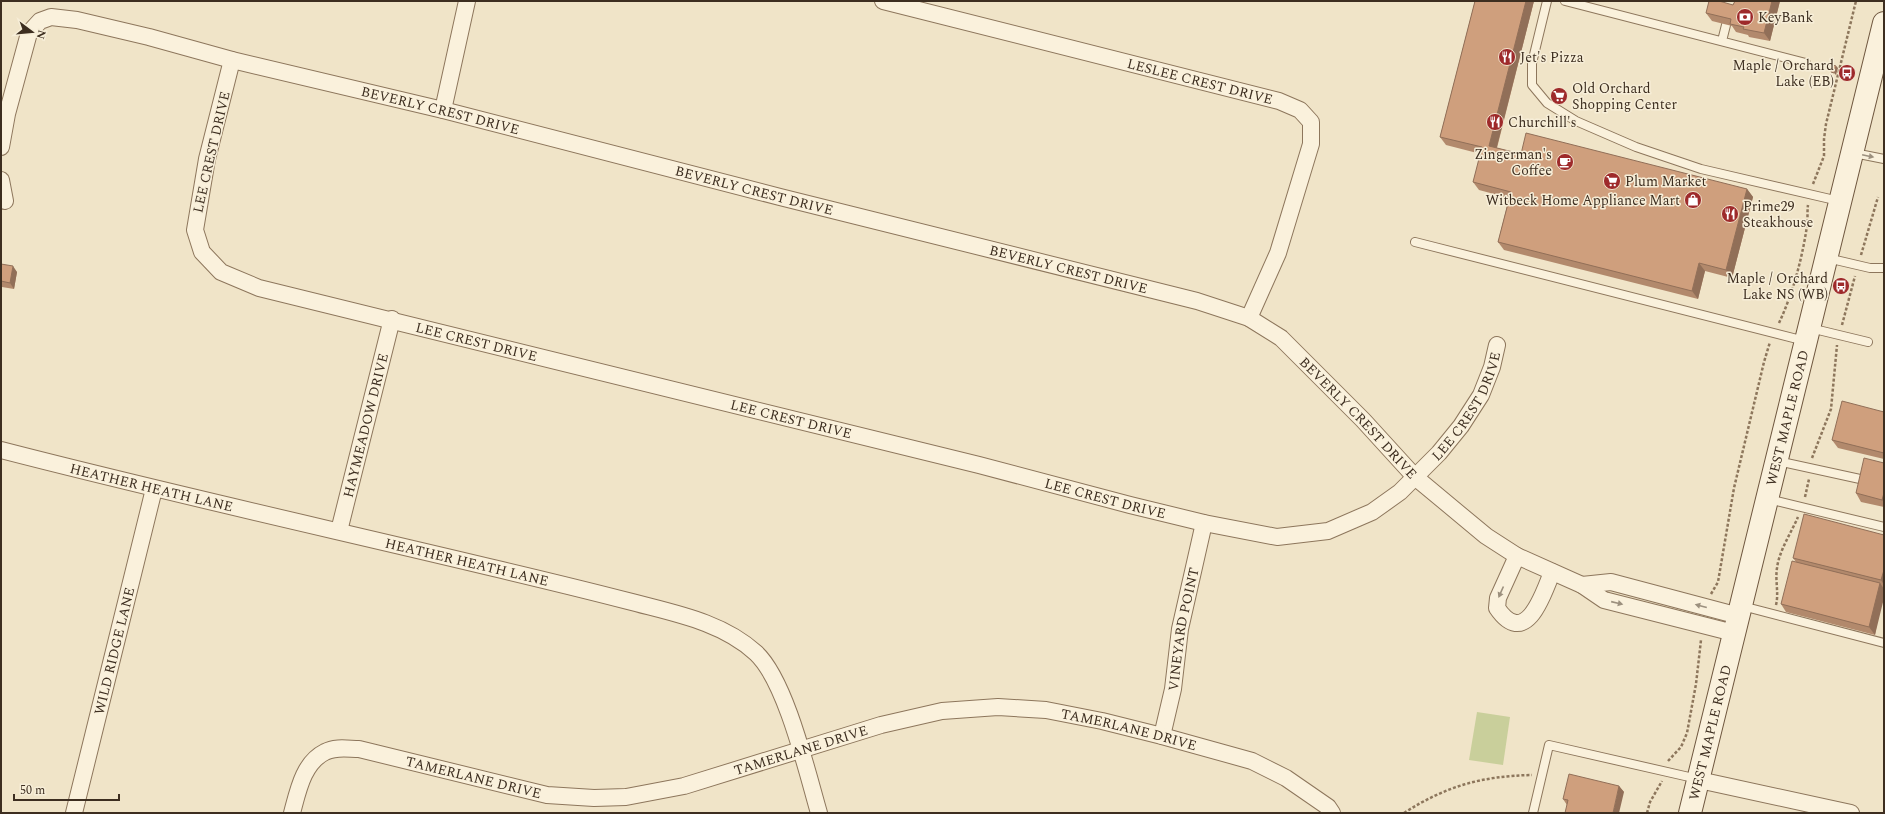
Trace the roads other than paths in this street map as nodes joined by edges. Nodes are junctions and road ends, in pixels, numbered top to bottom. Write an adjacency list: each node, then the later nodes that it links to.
1 (467, 1): 11 (street)
2 (883, 1): 5 (street, LESLEE CREST DRIVE)
3 (1547, 1): 17 (lane)
4 (1566, 1): 8 (lane)
5 (928, 6): 21 (street, LESLEE CREST DRIVE)
6 (1726, 24): 8 (lane)
7 (1882, 37): 13 (main road, WEST MAPLE ROAD)
8 (1722, 41): 10 (lane)
9 (232, 60): 11 (street, BEVERLY CREST DRIVE); 12 (street, BEVERLY CREST DRIVE); 22 (street, LEE CREST DRIVE)
10 (1806, 63)
11 (443, 110): 21 (street, BEVERLY CREST DRIVE)
12 (1, 148)
13 (1853, 153): 14 (lane, one-way to 14); 17 (main road, WEST MAPLE ROAD)
14 (1884, 160)
15 (1, 180): 16 (street)
16 (5, 201)
17 (1840, 202): 19 (main road, WEST MAPLE ROAD)
18 (1415, 242): 23 (lane)
19 (1826, 258): 20 (lane); 23 (main road, WEST MAPLE ROAD)
20 (1884, 268)
21 (1249, 318): 28 (street, BEVERLY CREST DRIVE)
22 (392, 320): 32 (street, LEE CREST DRIVE); 34 (street, HAYMEADOW DRIVE)
23 (1808, 335): 24 (lane); 27 (main road, WEST MAPLE ROAD)
24 (1868, 342)
25 (1498, 345): 28 (street, LEE CREST DRIVE)
26 (1, 450): 30 (street, HEATHER HEATH LANE)
27 (1777, 461): 29 (lane); 31 (main road, WEST MAPLE ROAD)
28 (1415, 477): 32 (street, LEE CREST DRIVE); 35 (street, BEVERLY CREST DRIVE)
29 (1860, 479)
30 (154, 489): 34 (street, HEATHER HEATH LANE); 45 (street, WILD RIDGE LANE)
31 (1767, 499): 33 (lane); 40 (main road, WEST MAPLE ROAD)
32 (1204, 523): 42 (street, VINEYARD POINT)
33 (1884, 527)
34 (339, 531): 43 (street, HEATHER HEATH LANE)
35 (1517, 556): 36 (street, BEVERLY CREST DRIVE); 36 (street, one-way to 36)
36 (1552, 572): 37 (street, BEVERLY CREST DRIVE)
37 (1582, 585): 38 (street, BEVERLY CREST DRIVE); 39 (street, BEVERLY CREST DRIVE, one-way to 39)
38 (1657, 594): 39 (street); 40 (street, BEVERLY CREST DRIVE, one-way to 38)
39 (1652, 611): 40 (street, BEVERLY CREST DRIVE)
40 (1738, 618): 41 (lane); 44 (main road, WEST MAPLE ROAD)
41 (1884, 643)
42 (1162, 736): 43 (street, TAMERLANE DRIVE); 48 (street, TAMERLANE DRIVE)
43 (801, 751): 46 (street, TAMERLANE DRIVE); 47 (street, HEATHER HEATH LANE)
44 (1699, 780): 49 (lane); 50 (main road, WEST MAPLE ROAD); 51 (street)
45 (74, 813)
46 (292, 813)
47 (819, 813)
48 (1332, 813)
49 (1533, 813)
50 (1690, 813)
51 (1851, 813)

